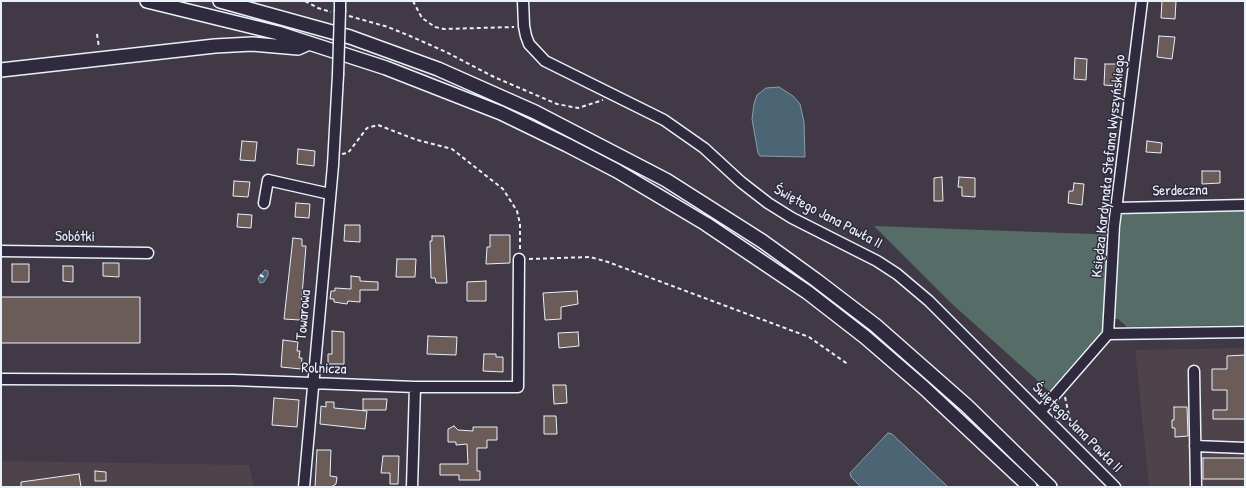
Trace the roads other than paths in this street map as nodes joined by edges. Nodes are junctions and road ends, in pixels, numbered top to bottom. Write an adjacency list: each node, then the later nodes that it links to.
1 (147, 1): 7 (main road)
2 (220, 1): 5 (main road)
3 (523, 1): 22 (street, Świętego Jana Pawła II)
4 (1142, 1): 12 (street, Księdza Kardynała Stefana Wyszyńskiego)
5 (235, 3): 28 (main road)
6 (340, 6): 9 (street, Towarowa, bridge)
7 (309, 43): 8 (main road); 27 (main road)
8 (1, 70)
9 (330, 194): 10 (street); 20 (street, Towarowa)
10 (264, 203)
11 (1245, 205): 12 (street, Serdeczna)
12 (1117, 208): 17 (street, Księdza Kardynała Stefana Wyszyńskiego)
13 (1, 251): 14 (street, Sobótki)
14 (148, 253)
15 (519, 259): 21 (street, Rolnicza)
16 (1245, 332): 17 (street)
17 (1108, 334): 22 (street)
18 (1194, 371): 23 (street)
19 (1, 379): 20 (street, Rolnicza)
20 (313, 384): 21 (street, Rolnicza); 25 (street, Towarowa)
21 (415, 387): 26 (street)
22 (1040, 412): 29 (street, Świętego Jana Pawła II)
23 (1195, 446): 24 (street); 30 (street)
24 (1245, 448)
25 (304, 487)
26 (412, 487)
27 (1030, 487)
28 (1050, 487)
29 (1115, 487)
30 (1196, 487)

